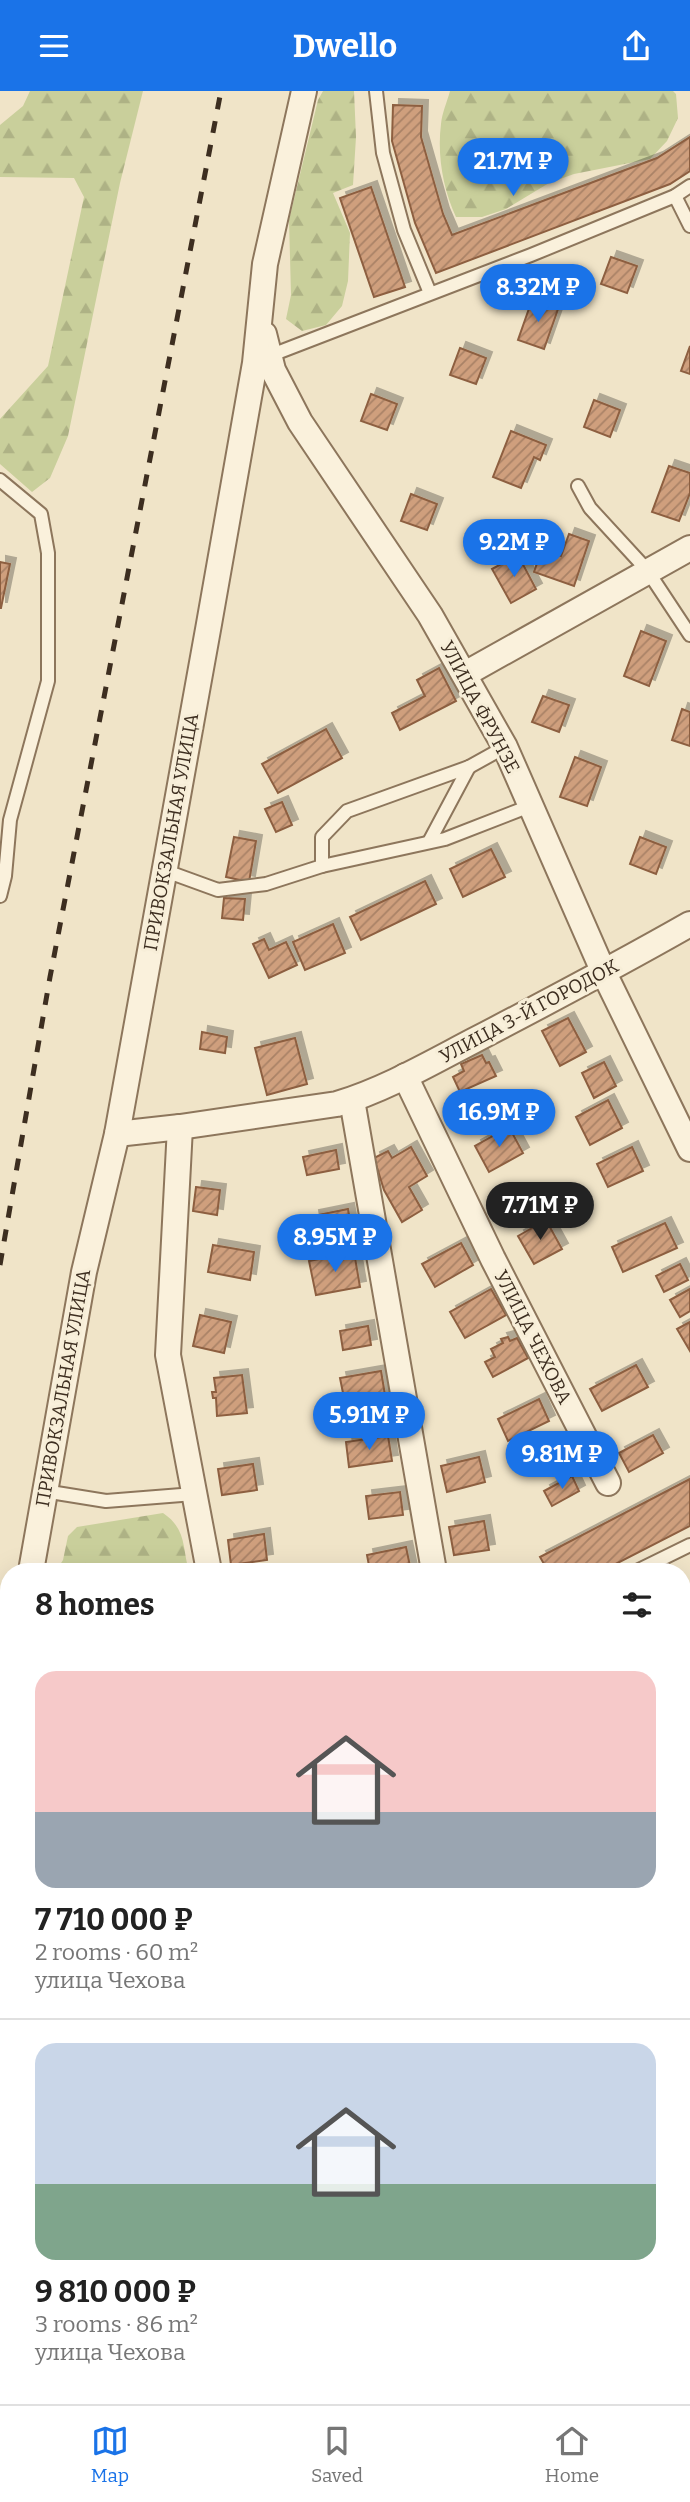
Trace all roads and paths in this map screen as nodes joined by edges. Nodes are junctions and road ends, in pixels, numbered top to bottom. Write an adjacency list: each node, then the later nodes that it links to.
1 (304, 91): 7 (street, ПРИВОКЗАЛЬНАЯ УЛИЦА)
2 (376, 91): 6 (lane)
3 (690, 186): 4 (lane)
4 (675, 196): 5 (lane); 6 (lane)
5 (690, 226)
6 (430, 293): 7 (lane)
7 (262, 359): 13 (street, УЛИЦА ФРУНЗЕ); 19 (street, ПРИВОКЗАЛЬНАЯ УЛИЦА)
8 (0, 480): 20 (lane)
9 (578, 486): 11 (lane)
10 (690, 548): 11 (street)
11 (647, 570): 12 (lane); 13 (street)
12 (690, 635)
13 (465, 674): 14 (street, УЛИЦА ФРУНЗЕ)
14 (505, 747): 15 (lane); 16 (street, УЛИЦА ФРУНЗЕ)
15 (469, 767): 17 (lane); 18 (lane)
16 (530, 806): 17 (lane); 22 (street, УЛИЦА ФРУНЗЕ)
17 (429, 842): 18 (lane)
18 (322, 866): 19 (lane)
19 (163, 870): 26 (street, ПРИВОКЗАЛЬНАЯ УЛИЦА)
20 (0, 896)
21 (690, 924): 22 (street, УЛИЦА 3-Й ГОРОДОК)
22 (604, 972): 23 (street, УЛИЦА 3-Й ГОРОДОК); 27 (street, УЛИЦА ФРУНЗЕ)
23 (405, 1076): 24 (street, УЛИЦА 3-Й ГОРОДОК); 28 (street, УЛИЦА ЧЕХОВА)
24 (352, 1100): 25 (street, УЛИЦА 3-Й ГОРОДОК); 34 (street)
25 (180, 1127): 26 (street, УЛИЦА 3-Й ГОРОДОК); 30 (street)
26 (117, 1134): 29 (street, ПРИВОКЗАЛЬНАЯ УЛИЦА)
27 (690, 1149)
28 (608, 1483)
29 (44, 1491): 30 (lane); 32 (street, ПРИВОКЗАЛЬНАЯ УЛИЦА)
30 (194, 1494): 33 (street)
31 (690, 1545): 35 (lane)
32 (32, 1563)
33 (207, 1563)
34 (433, 1563)
35 (653, 1563)

